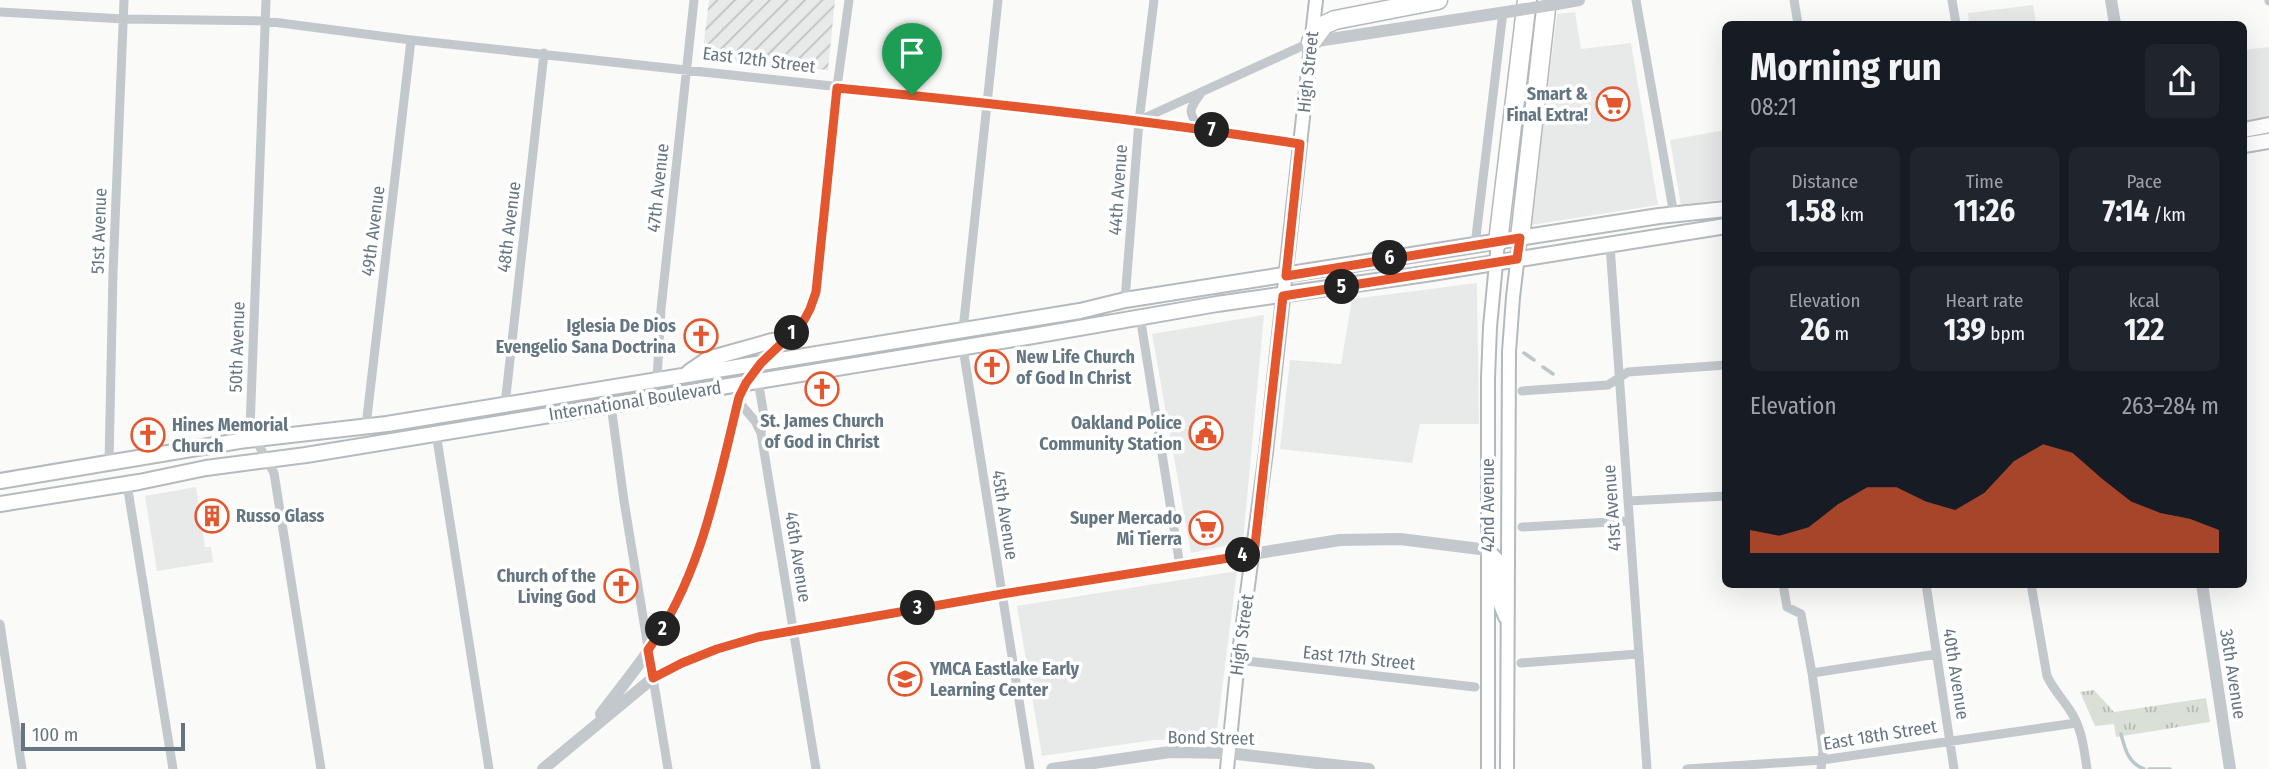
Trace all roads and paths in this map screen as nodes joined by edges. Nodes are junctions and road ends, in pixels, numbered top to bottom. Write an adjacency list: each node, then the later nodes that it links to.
1 (124, 0): 17 (street, 51st Avenue)
2 (266, 0): 18 (street, 50th Avenue)
3 (694, 0): 25 (street, 47th Avenue)
4 (849, 0): 26 (street)
5 (998, 0): 28 (street)
6 (1154, 0): 29 (street, 44th Avenue)
7 (1316, 0): 23 (main road, High Street)
8 (1438, 0): 23 (highway)
9 (1579, 0): 14 (street)
10 (1636, 0): 37 (street)
11 (1794, 0): 19 (street)
12 (1952, 0): 20 (street)
13 (2111, 0): 21 (street)
14 (1552, 2): 15 (street, bridge); 39 (highway)
15 (1514, 8): 23 (street); 40 (highway); 41 (street)
16 (0, 12): 17 (street, East 12th Street)
17 (124, 19): 18 (street, East 12th Street); 67 (street, 51st Avenue)
18 (265, 21): 22 (street, East 12th Street); 65 (street, 50th Avenue)
19 (1798, 21)
20 (1956, 21)
21 (2114, 21)
22 (411, 40): 24 (street, East 12th Street); 62 (street, 49th Avenue)
23 (1311, 42): 27 (street); 34 (main road, High Street)
24 (544, 53): 25 (street, East 12th Street); 60 (street, 48th Avenue)
25 (685, 69): 26 (street, East 12th Street); 56 (street, 47th Avenue)
26 (837, 88): 28 (street, East 12th Street); 50 (street)
27 (1202, 92): 29 (street); 31 (street)
28 (987, 103): 29 (street, East 12th Street); 49 (street)
29 (1139, 121): 31 (street, East 12th Street); 47 (street, 44th Avenue)
30 (2269, 125): 32 (main road)
31 (1200, 128): 34 (street, East 12th Street)
32 (2247, 129)
33 (2269, 141): 35 (main road)
34 (1300, 144): 45 (main road, High Street)
35 (2247, 145)
36 (1722, 209): 37 (main road, International Boulevard)
37 (1674, 215): 39 (main road, International Boulevard)
38 (1722, 227): 42 (main road, International Boulevard)
39 (1520, 238): 40 (main road, International Boulevard); 43 (main road, 42nd Avenue)
40 (1498, 242): 41 (main road, International Boulevard); 44 (main road, 42nd Avenue)
41 (1475, 245): 45 (main road, International Boulevard)
42 (1610, 245): 43 (main road, International Boulevard); 55 (street, 41st Avenue)
43 (1517, 259): 44 (main road, International Boulevard); 84 (main road, 42nd Avenue)
44 (1496, 262): 46 (main road, International Boulevard); 75 (main road, 42nd Avenue)
45 (1286, 276): 46 (main road, High Street); 47 (main road, International Boulevard)
46 (1283, 296): 48 (main road, International Boulevard); 76 (main road, High Street)
47 (1125, 300): 49 (main road, International Boulevard)
48 (1140, 316): 51 (main road, International Boulevard); 77 (street)
49 (963, 330): 52 (main road, International Boulevard)
50 (783, 340): 52 (street); 54 (main road)
51 (963, 348): 57 (main road, International Boulevard); 82 (street, 45th Avenue)
52 (761, 363): 54 (main road, International Boulevard); 57 (street)
53 (1722, 365): 55 (street)
54 (684, 375): 56 (main road, International Boulevard)
55 (1618, 378): 58 (street); 71 (street, 41st Avenue)
56 (657, 380): 60 (main road, International Boulevard)
57 (752, 382): 59 (street); 61 (main road, International Boulevard); 64 (street, 46th Avenue)
58 (1522, 391)
59 (738, 401): 64 (street, 46th Avenue); 86 (street)
60 (505, 405): 62 (main road, International Boulevard)
61 (611, 405): 63 (main road, International Boulevard); 86 (street)
62 (366, 426): 65 (main road, International Boulevard)
63 (436, 433): 66 (main road, International Boulevard); 103 (street)
64 (761, 433): 85 (street, 46th Avenue)
65 (256, 440): 66 (street, 50th Avenue); 67 (main road, International Boulevard)
66 (267, 460): 69 (main road, International Boulevard); 102 (street, 50th Avenue)
67 (109, 463): 68 (main road, International Boulevard)
68 (0, 481)
69 (127, 484): 72 (main road, International Boulevard); 101 (street)
70 (1722, 496): 71 (street)
71 (1628, 501): 73 (street, 41st Avenue)
72 (0, 504)
73 (1629, 522): 74 (street); 87 (street, 41st Avenue)
74 (1522, 527)
75 (1488, 551): 76 (street); 84 (main road); 111 (main road, 42nd Avenue)
76 (1254, 554): 77 (street); 89 (main road, High Street)
77 (1180, 566): 82 (street)
78 (1784, 588): 91 (street)
79 (1927, 588): 88 (street, 40th Avenue)
80 (2032, 588): 94 (street)
81 (2203, 588): 118 (street, 38th Avenue)
82 (1002, 594): 85 (street); 107 (street, 45th Avenue)
83 (0, 624): 100 (street)
84 (1508, 624): 97 (main road, 42nd Avenue)
85 (792, 630): 92 (street); 106 (street, 46th Avenue)
86 (648, 650): 92 (street); 95 (street)
87 (1638, 654): 90 (street); 114 (street, 41st Avenue)
88 (1937, 654): 91 (street); 96 (street, 40th Avenue)
89 (1238, 660): 93 (street, East 17th Street); 98 (main road, High Street)
90 (1521, 663)
91 (1812, 673): 99 (street)
92 (653, 678): 95 (street); 105 (street)
93 (1475, 687)
94 (2076, 723): 96 (street, East 18th Street); 117 (street)
95 (589, 732): 104 (street)
96 (1950, 740): 99 (street, East 18th Street); 116 (street, 40th Avenue)
97 (1508, 748): 112 (main road); 113 (main road, 42nd Avenue)
98 (1228, 753): 108 (street, Bond Street); 109 (main road, High Street); 110 (street, Bond Street)
99 (1821, 765): 115 (street, East 18th Street)
100 (22, 769)
101 (173, 769)
102 (321, 769)
103 (489, 769)
104 (543, 769)
105 (668, 769)
106 (816, 769)
107 (1030, 769)
108 (1052, 769)
109 (1227, 769)
110 (1369, 769)
111 (1488, 769)
112 (1502, 769)
113 (1507, 769)
114 (1647, 769)
115 (1687, 769)
116 (1954, 769)
117 (2087, 769)
118 (2230, 769)

